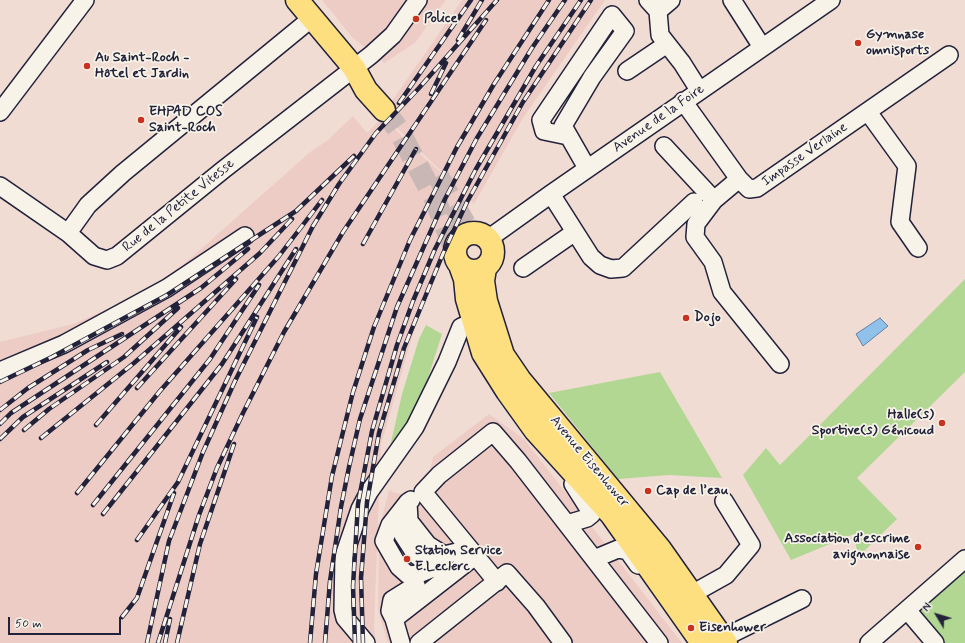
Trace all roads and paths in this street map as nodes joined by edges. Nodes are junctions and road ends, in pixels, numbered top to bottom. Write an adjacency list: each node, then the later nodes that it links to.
1 (85, 0): 17 (street)
2 (297, 0): 8 (main road)
3 (418, 0): 12 (street, Rue de la Petite Vitesse)
4 (671, 0): 7 (street)
5 (732, 0): 10 (street)
6 (831, 0): 10 (street, Avenue de la Foire)
7 (653, 5): 9 (street)
8 (312, 18): 12 (main road); 28 (street)
9 (667, 44): 13 (street); 14 (street)
10 (762, 47): 14 (street, Avenue de la Foire)
11 (949, 55): 18 (street, Impasse Verlaine)
12 (354, 68): 16 (main road); 28 (street, Rue de la Petite Vitesse)
13 (627, 71)
14 (699, 90): 15 (street, Avenue de la Foire)
15 (683, 101): 21 (street, Avenue de la Foire); 22 (street, Impasse Verlaine)
16 (388, 105)
17 (0, 112)
18 (868, 112): 22 (street, Impasse Verlaine); 31 (street)
19 (568, 136): 19 (street); 21 (street)
20 (664, 146): 25 (street)
21 (587, 168): 24 (street, Avenue de la Foire)
22 (739, 179): 25 (street)
23 (0, 186): 28 (street, Rue de la Petite Vitesse)
24 (551, 194): 27 (street); 30 (street, Avenue de la Foire)
25 (714, 200): 36 (street)
26 (694, 202): 27 (street)
27 (575, 232): 34 (street)
28 (68, 233)
29 (245, 236): 37 (street)
30 (488, 239): 32 (main road); 33 (main road)
31 (918, 248)
32 (462, 268): 33 (main road); 35 (main road, Avenue Eisenhower)
33 (485, 268): 43 (main road, Avenue Eisenhower)
34 (523, 268)
35 (473, 322): 40 (main road, Avenue Eisenhower); 54 (street)
36 (780, 364)
37 (0, 372)
38 (423, 492): 41 (street); 42 (street); 44 (street)
39 (724, 501): 49 (street)
40 (601, 514): 42 (street); 43 (street); 49 (main road, Avenue Eisenhower)
41 (399, 523): 44 (street); 47 (street)
42 (567, 524): 45 (street)
43 (660, 549): 49 (main road, Avenue Eisenhower)
44 (469, 555): 47 (street); 48 (street); 52 (street)
45 (594, 559): 49 (street); 58 (street)
46 (965, 559): 51 (street)
47 (422, 576): 52 (street)
48 (497, 582): 56 (street); 57 (street)
49 (683, 598): 53 (main road, Avenue Eisenhower); 59 (main road, Avenue Eisenhower)
50 (802, 599): 53 (street)
51 (907, 610): 60 (street); 61 (street)
52 (394, 619): 55 (street)
53 (724, 640)
54 (366, 643)
55 (401, 643)
56 (419, 643)
57 (563, 643)
58 (659, 643)
59 (702, 643)
60 (869, 643)
61 (935, 643)

